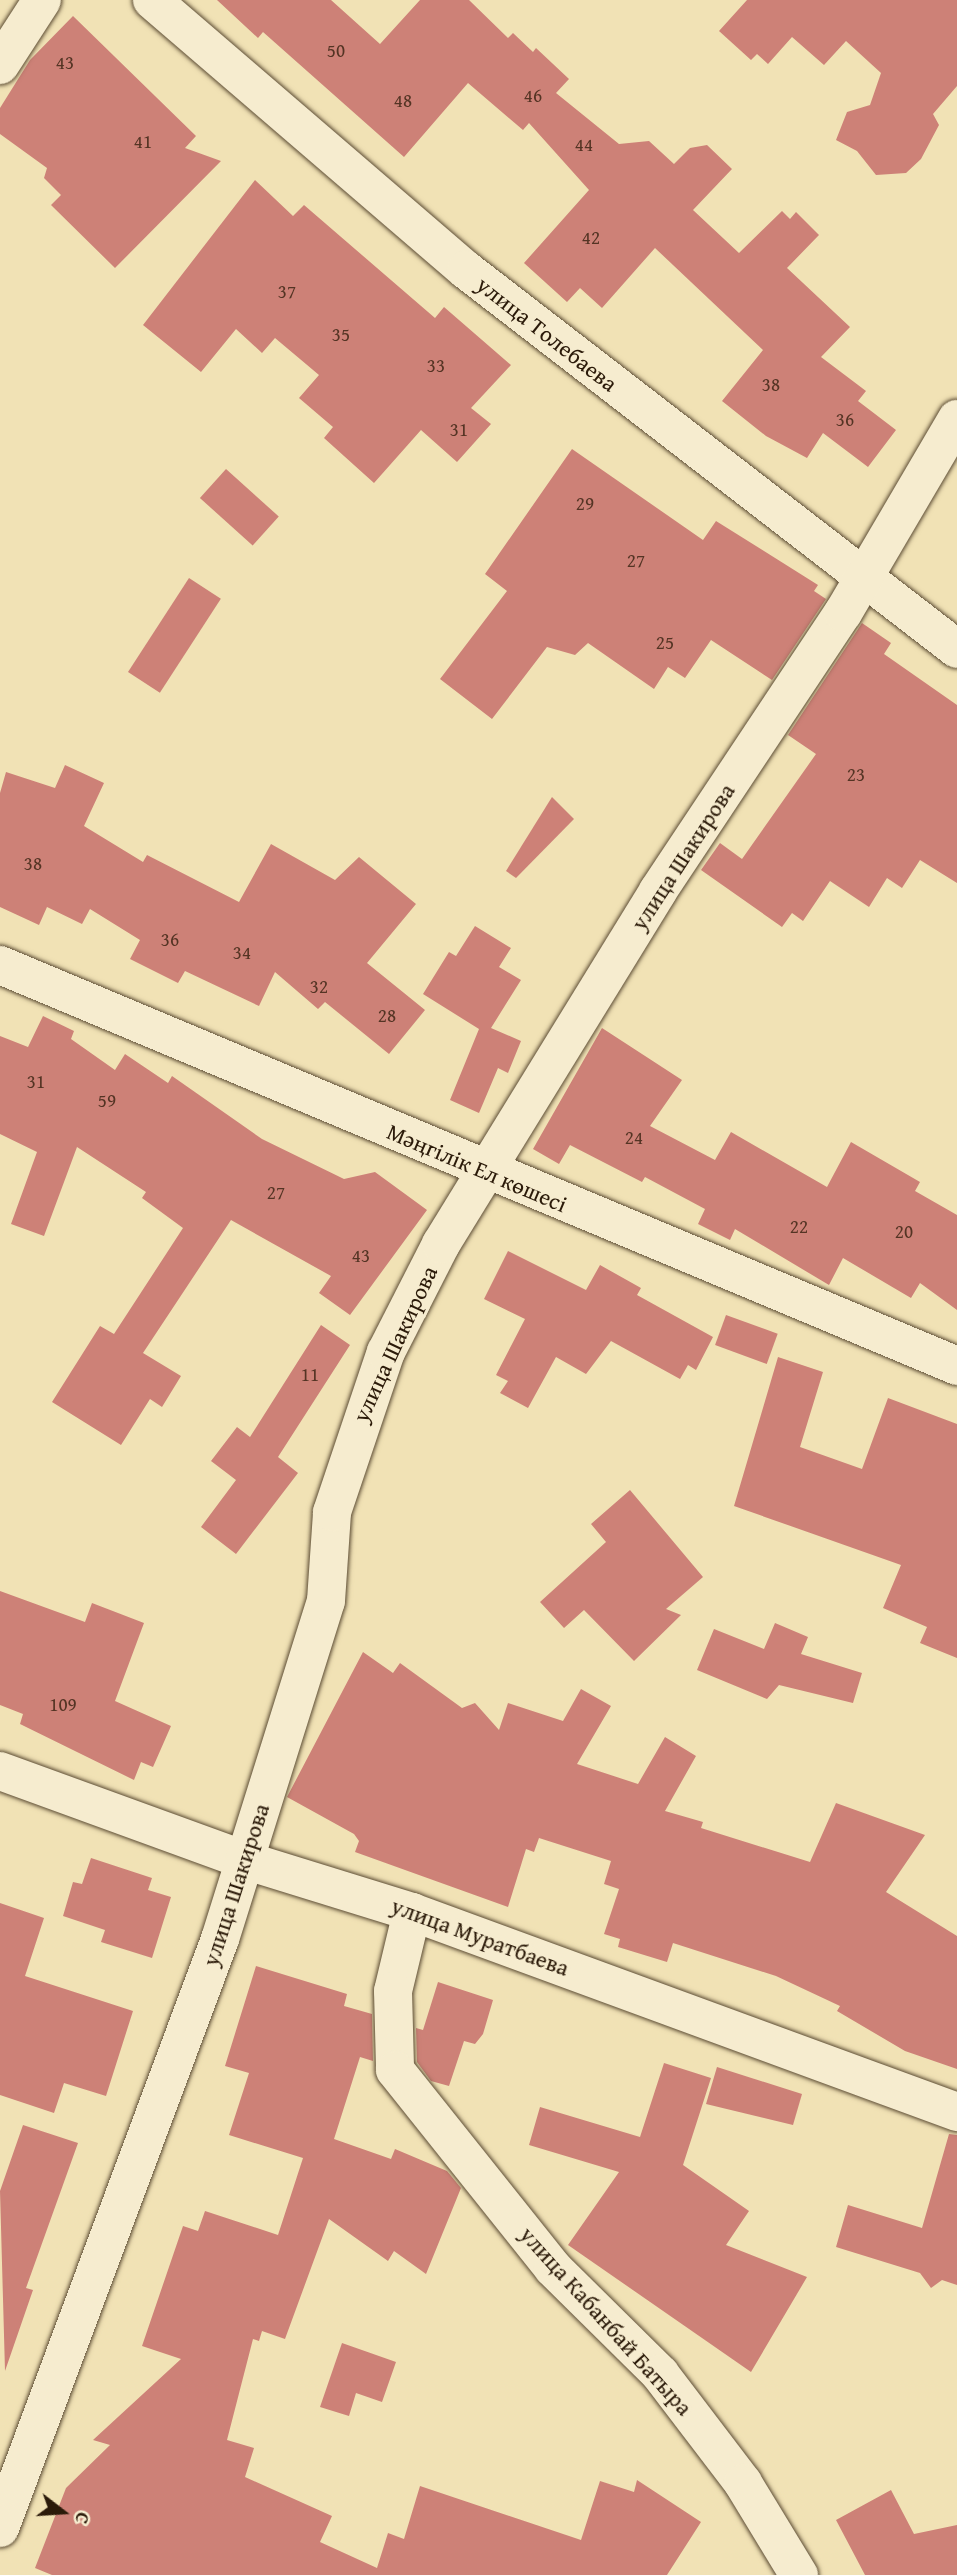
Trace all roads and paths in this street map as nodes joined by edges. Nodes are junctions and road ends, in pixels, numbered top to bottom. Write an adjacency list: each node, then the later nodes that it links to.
1 (41, 0): 3 (street)
2 (152, 0): 5 (street, улица Толебаева)
3 (0, 65)
4 (957, 419): 5 (street, улица Шакирова)
5 (858, 578): 6 (street, улица Толебаева); 8 (street, улица Шакирова)
6 (957, 649)
7 (0, 965): 8 (street, Мәңгілік Ел көшесі)
8 (490, 1174): 9 (street, Мәңгілік Ел көшесі); 11 (street, улица Шакирова)
9 (957, 1366)
10 (0, 1771): 11 (street, улица Муратбаева)
11 (244, 1860): 12 (street, улица Муратбаева); 14 (street, улица Шакирова)
12 (412, 1912): 13 (street, улица Муратбаева); 15 (street, улица Кабанбай Батыра)
13 (957, 2112)
14 (0, 2528)
15 (799, 2575)

